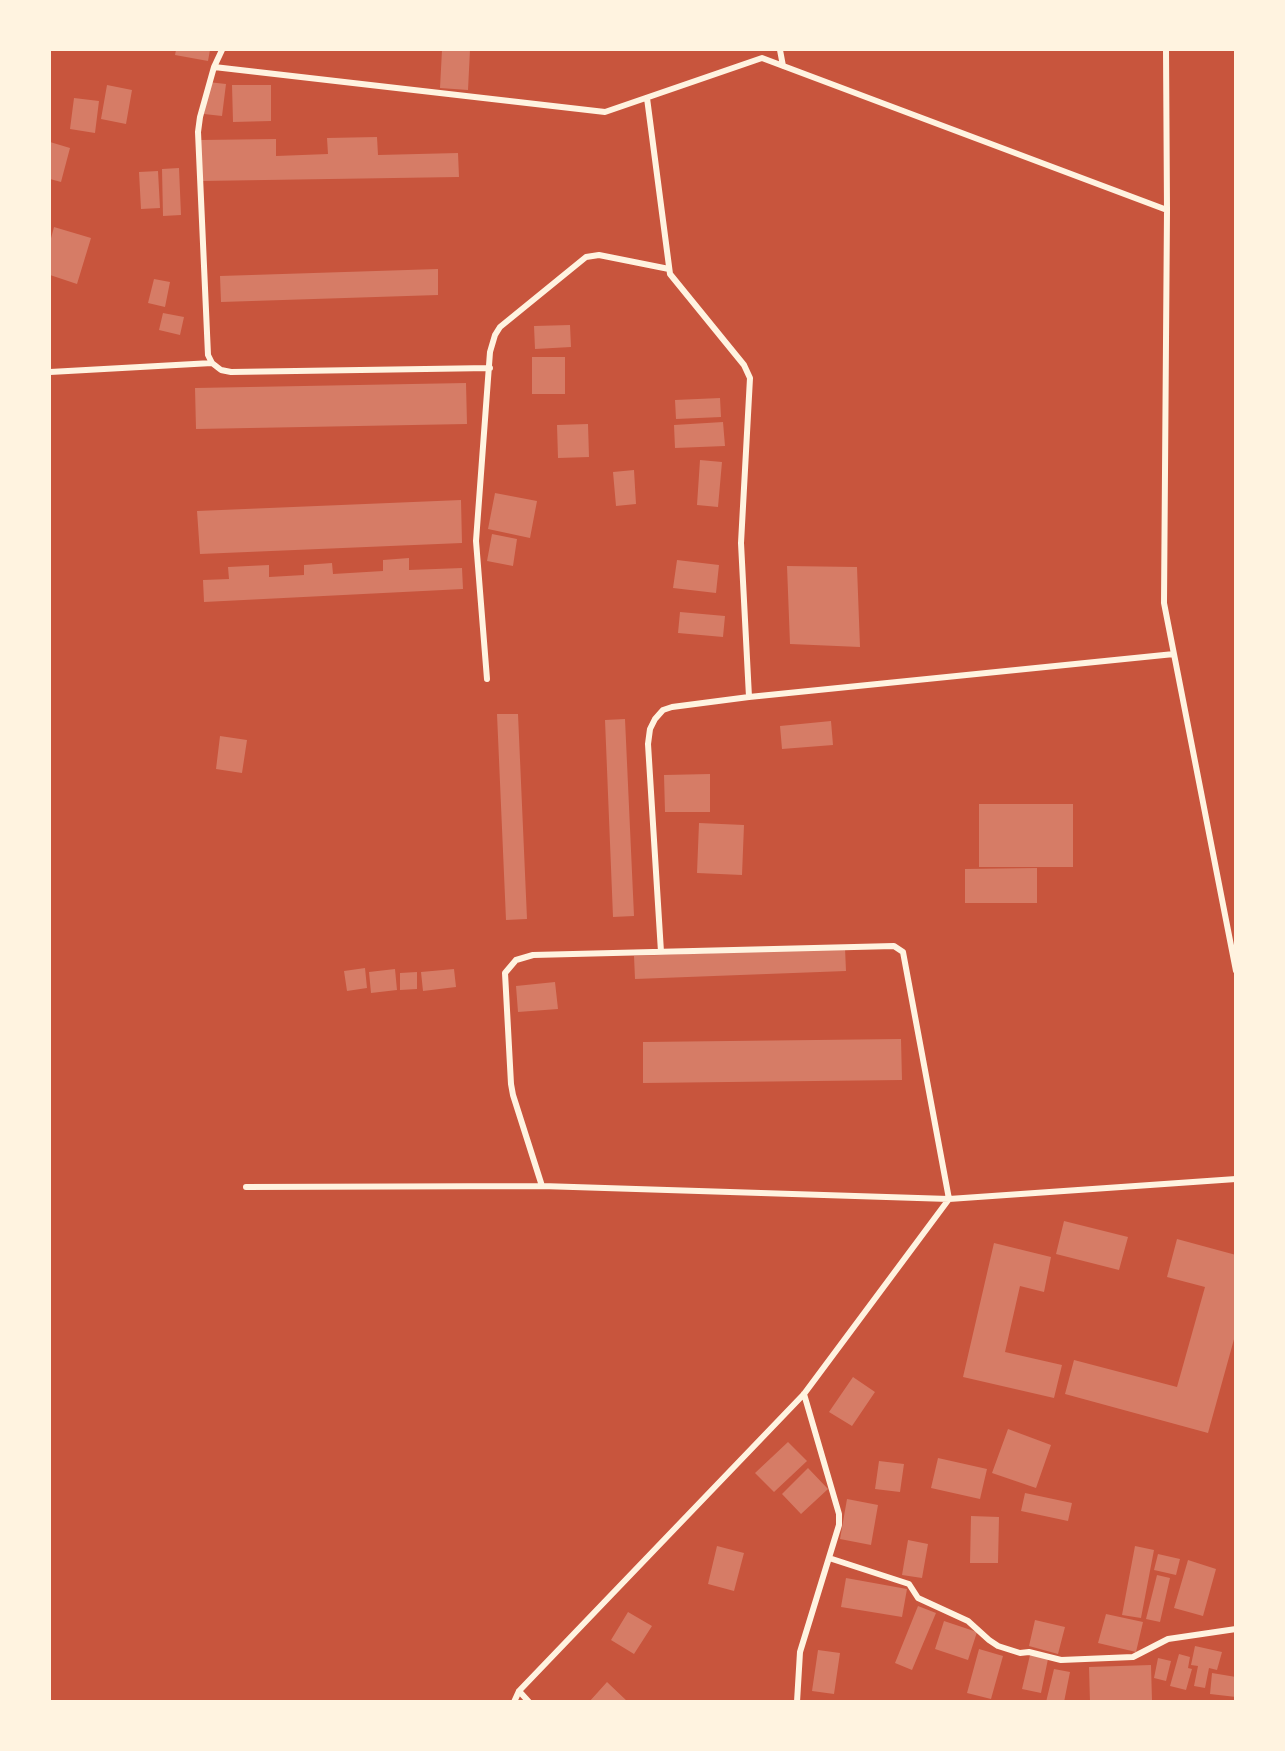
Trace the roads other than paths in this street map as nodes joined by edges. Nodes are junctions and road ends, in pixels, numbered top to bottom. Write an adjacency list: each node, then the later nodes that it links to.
1 (222, 50): 5 (street)
2 (780, 50): 4 (street)
3 (1166, 50): 7 (street)
4 (783, 66): 6 (street); 7 (street)
5 (214, 67): 6 (street); 9 (street)
6 (647, 98): 8 (street)
7 (1167, 210): 12 (street)
8 (669, 269): 10 (street); 14 (street)
9 (212, 363): 10 (street); 11 (street)
10 (490, 368): 13 (street)
11 (50, 372)
12 (1174, 654): 14 (street); 16 (street)
13 (487, 679)
14 (749, 697): 15 (street)
15 (661, 952): 18 (street); 20 (street)
16 (1236, 971)
17 (1236, 1179): 20 (street)
18 (542, 1186): 19 (street); 20 (street)
19 (246, 1187)
20 (949, 1199): 21 (street)
21 (804, 1394): 22 (street); 24 (street)
22 (829, 1558): 23 (street); 27 (street)
23 (1236, 1629)
24 (519, 1691): 25 (street); 26 (street)
25 (514, 1701)
26 (529, 1701)
27 (797, 1701)

